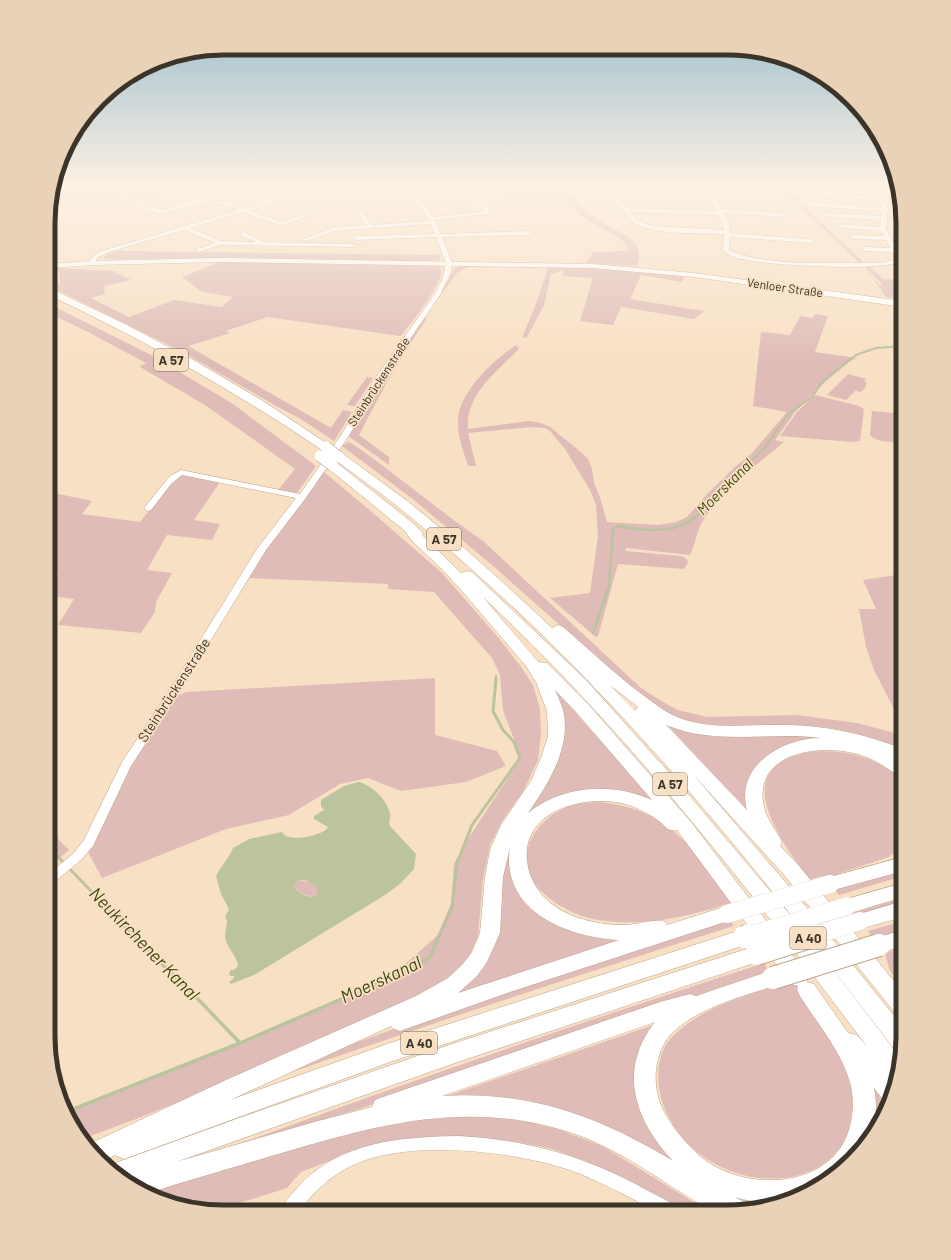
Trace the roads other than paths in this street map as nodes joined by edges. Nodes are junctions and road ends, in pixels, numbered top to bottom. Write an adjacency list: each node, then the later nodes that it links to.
1 (128, 245): 12 (street)
2 (217, 245): 9 (street)
3 (338, 245): 7 (street)
4 (442, 245): 13 (street)
5 (726, 245): 11 (street)
6 (892, 245): 10 (street)
7 (353, 246)
8 (865, 249): 10 (street)
9 (199, 250)
10 (895, 250)
11 (896, 262)
12 (92, 263): 13 (main road, Venloer Straße); 14 (main road, Venloer Straße)
13 (449, 264): 17 (main road, Venloer Straße); 20 (street, Steinbrückenstraße)
14 (55, 266)
15 (55, 294): 18 (highway, A 57)
16 (55, 301): 18 (highway, A 57)
17 (896, 303)
18 (323, 452): 19 (highway, A 57, bridge)
19 (336, 461): 22 (highway, A 57); 23 (highway, A 57)
20 (302, 497): 21 (street); 32 (street, Steinbrückenstraße)
21 (148, 508)
22 (408, 526): 24 (highway); 43 (highway, A 57)
23 (478, 568): 25 (highway); 42 (highway, A 57)
24 (504, 629): 33 (highway); 44 (highway)
25 (621, 687): 26 (highway); 30 (highway)
26 (896, 753)
27 (896, 766): 30 (highway)
28 (896, 861): 31 (highway)
29 (896, 866): 31 (highway)
30 (792, 871): 41 (highway)
31 (864, 874): 36 (highway, bridge)
32 (55, 876)
33 (725, 881): 36 (highway); 40 (highway)
34 (896, 892): 38 (highway, A 40, bridge)
35 (896, 911): 38 (highway, A 40, bridge)
36 (717, 917): 44 (highway)
37 (896, 940): 39 (highway, bridge)
38 (750, 946): 49 (highway, A 40); 50 (highway, A 40)
39 (746, 987): 46 (highway); 52 (highway)
40 (807, 990): 45 (highway); 47 (highway)
41 (896, 999)
42 (896, 1035)
43 (894, 1066)
44 (234, 1087): 48 (highway)
45 (888, 1089)
46 (311, 1134): 51 (highway); 55 (highway)
47 (854, 1148)
48 (100, 1151)
49 (104, 1156)
50 (123, 1171)
51 (142, 1184)
52 (803, 1187)
53 (293, 1205): 54 (street)
54 (658, 1205)
55 (725, 1205)

